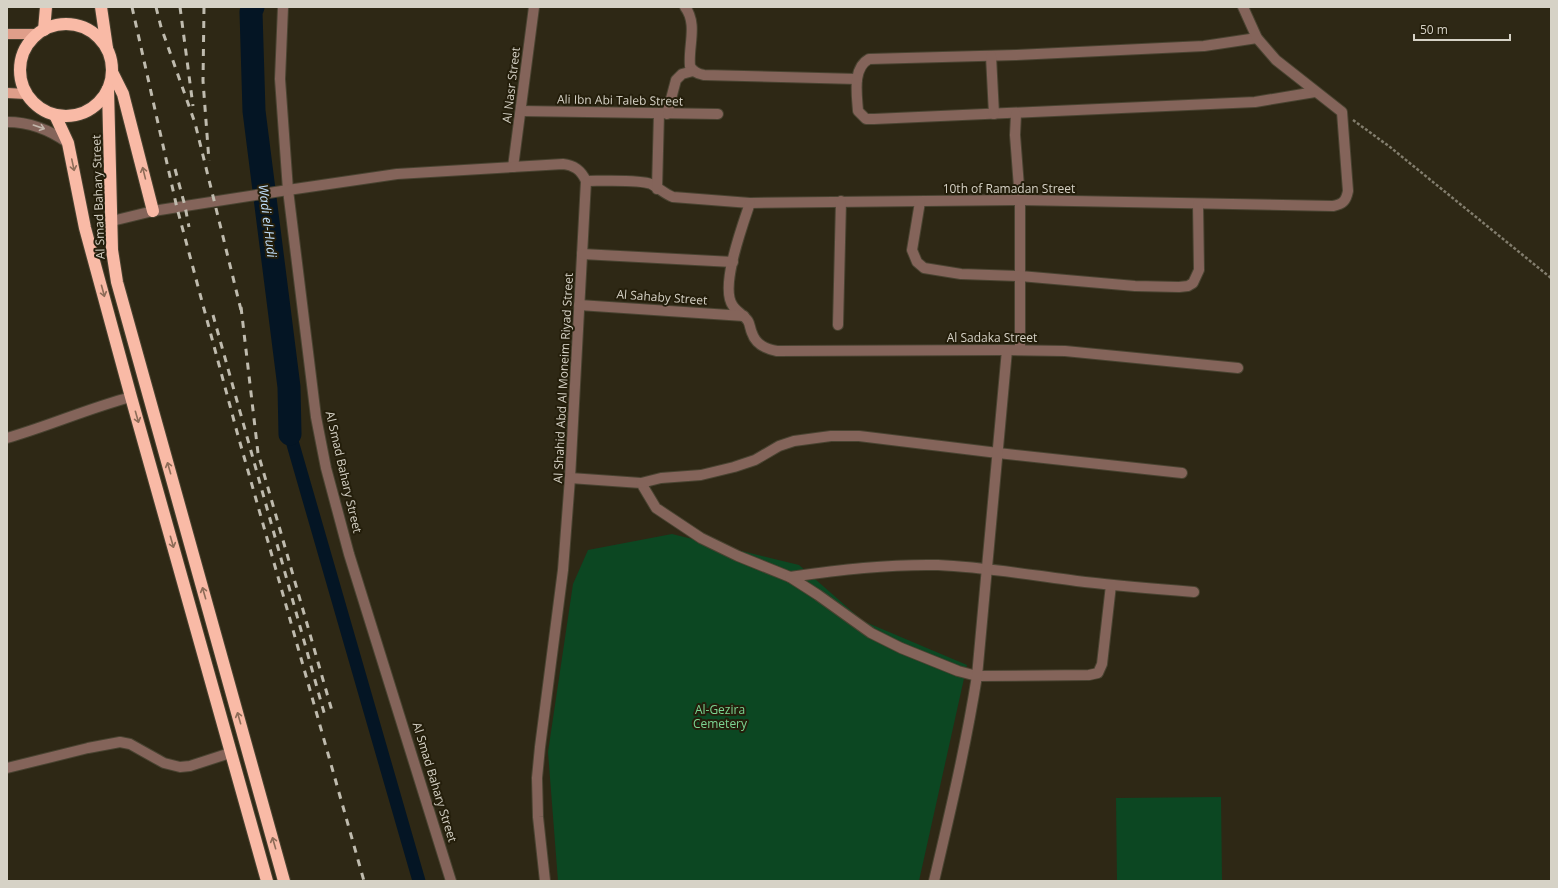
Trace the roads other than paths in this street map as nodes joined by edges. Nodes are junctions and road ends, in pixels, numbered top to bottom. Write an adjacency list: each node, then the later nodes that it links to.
1 (46, 7): 7 (highway)
2 (101, 7): 10 (highway)
3 (283, 7): 30 (street, Al Smad Bahary Street)
4 (534, 7): 19 (street, Al Nasr Street)
5 (685, 7): 12 (street)
6 (1243, 7): 9 (street)
7 (41, 32): 8 (main road); 10 (highway); 18 (highway)
8 (7, 34)
9 (1257, 38): 11 (street); 16 (street)
10 (107, 49): 13 (highway)
11 (991, 56): 14 (street); 22 (street)
12 (693, 70): 14 (street); 20 (street)
13 (112, 72): 15 (highway); 36 (highway, one-way to 13)
14 (858, 79): 22 (street)
15 (108, 89): 24 (highway); 37 (highway, Al Smad Bahary Street)
16 (1315, 92): 23 (street); 35 (street, 10th of Ramadan Street)
17 (7, 94): 18 (main road)
18 (26, 94): 24 (highway)
19 (521, 111): 20 (street, Ali Ibn Abi Taleb Street); 27 (street, Al Nasr Street)
20 (663, 114): 21 (street, Ali Ibn Abi Taleb Street); 29 (street)
21 (718, 114)
22 (994, 114): 23 (street)
23 (1016, 114): 31 (street)
24 (56, 115): 26 (highway, Al Smad Bahary Street)
25 (7, 122): 26 (street, one-way to 26)
26 (68, 143): 47 (highway, Al Smad Bahary Street, one-way to 47)
27 (513, 167): 28 (street); 30 (street)
28 (586, 181): 29 (street, 10th of Ramadan Street); 38 (street, Al Shahid Abd Al Moneim Riyad Street)
29 (657, 189): 34 (street, 10th of Ramadan Street)
30 (288, 190): 36 (street); 62 (street, Al Smad Bahary Street)
31 (1020, 200): 33 (street, 10th of Ramadan Street); 35 (street, 10th of Ramadan Street); 40 (street)
32 (841, 201): 33 (street, 10th of Ramadan Street); 34 (street, 10th of Ramadan Street); 43 (street)
33 (920, 202): 40 (street)
34 (750, 203): 39 (street, Al Sadaka Street)
35 (1198, 204): 40 (street)
36 (153, 211): 37 (street)
37 (112, 221): 61 (highway, Al Smad Bahary Street, one-way to 37)
38 (582, 254): 39 (street); 41 (street, Al Shahid Abd Al Moneim Riyad Street)
39 (733, 262): 42 (street, Al Sadaka Street)
40 (1020, 276): 45 (street)
41 (579, 305): 42 (street, Al Sahaby Street); 51 (street, Al Shahid Abd Al Moneim Riyad Street)
42 (744, 316): 44 (street, Al Sadaka Street)
43 (838, 325)
44 (1007, 350): 45 (street, Al Sadaka Street); 49 (street)
45 (1020, 350): 46 (street, Al Sadaka Street)
46 (1238, 368)
47 (131, 397): 48 (street); 58 (highway, Al Smad Bahary Street, one-way to 58)
48 (7, 438)
49 (998, 453): 50 (street); 52 (street); 53 (street)
50 (1182, 473)
51 (570, 478): 52 (street); 63 (street, Al Shahid Abd Al Moneim Riyad Street)
52 (640, 483): 54 (street)
53 (987, 569): 54 (street); 55 (street); 57 (street)
54 (790, 577): 57 (street)
55 (1111, 585): 56 (street); 57 (street)
56 (1194, 592)
57 (977, 676): 64 (street)
58 (230, 753): 59 (street); 60 (highway, Al Smad Bahary Street)
59 (7, 768)
60 (267, 881)
61 (284, 881)
62 (451, 881)
63 (545, 881)
64 (934, 881)

